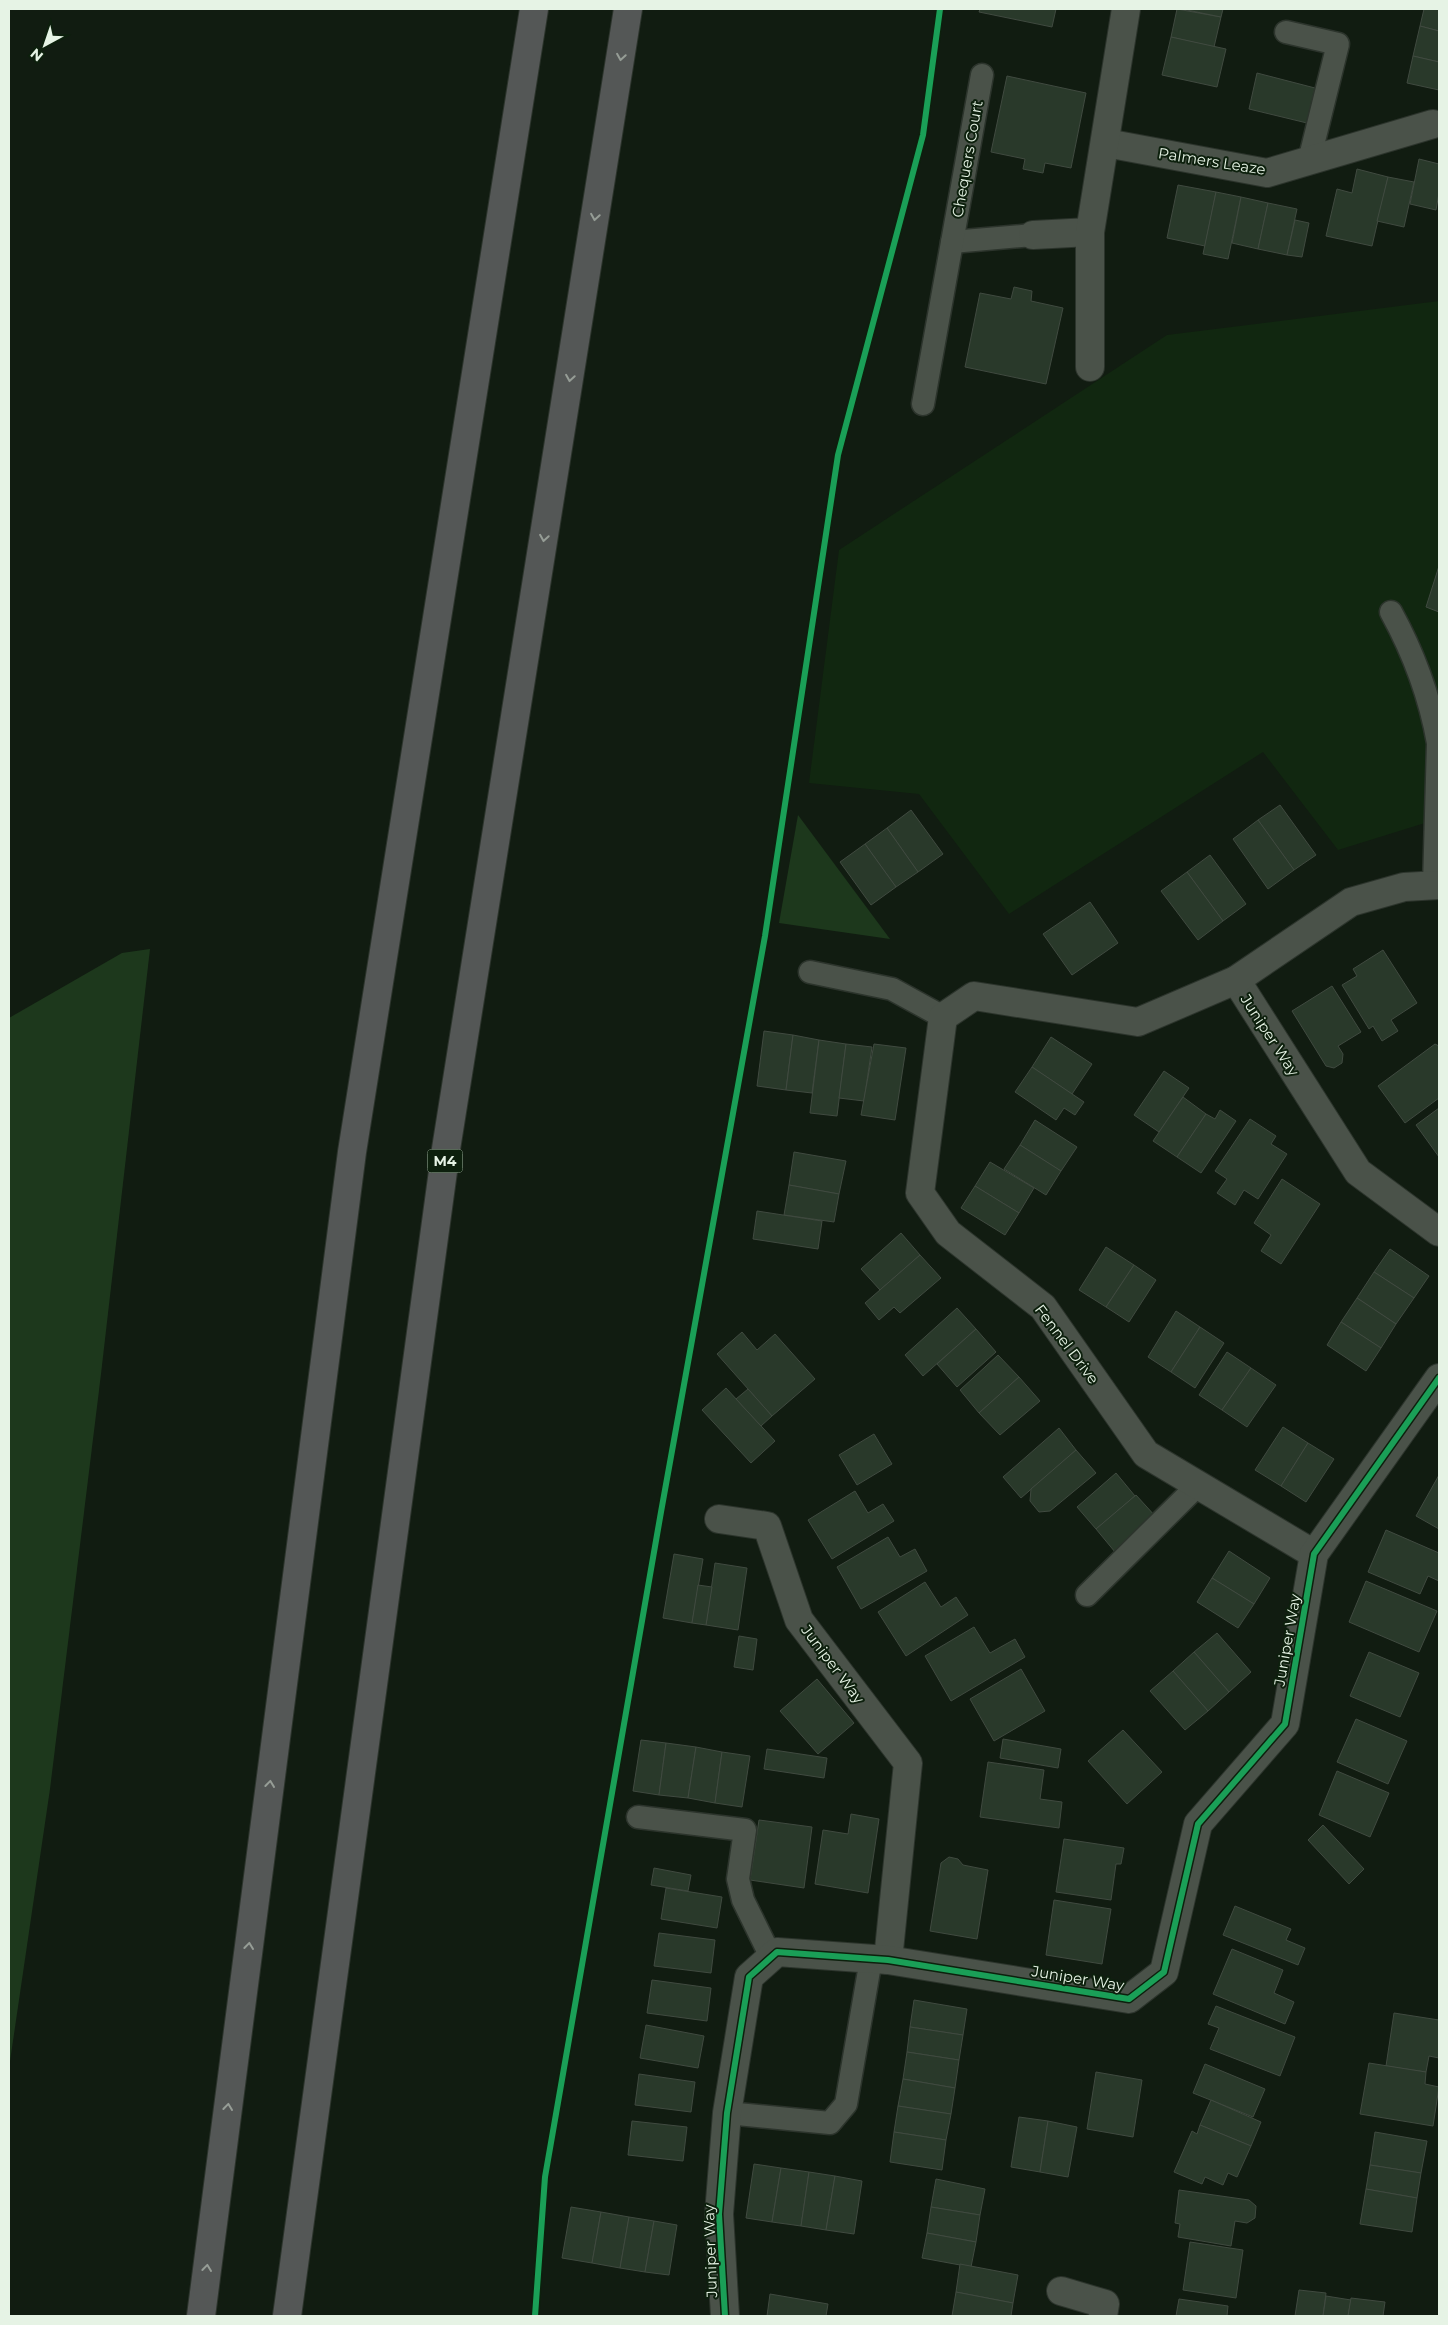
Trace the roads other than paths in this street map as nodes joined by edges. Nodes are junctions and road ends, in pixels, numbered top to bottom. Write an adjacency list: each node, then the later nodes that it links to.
1 (534, 9): 30 (highway, one-way to 1)
2 (628, 9): 31 (highway, M4, one-way to 31)
3 (1126, 9): 7 (street)
4 (1286, 32): 8 (lane)
5 (982, 75): 11 (lane, Chequers Court)
6 (1436, 124): 8 (street, Palmers Leaze)
7 (1106, 143): 8 (street, Palmers Leaze); 9 (street)
8 (1309, 161)
9 (1090, 232): 10 (street); 12 (street)
10 (1033, 235): 11 (lane, Chequers Court)
11 (952, 242): 13 (lane, Chequers Court)
12 (1090, 367)
13 (923, 404)
14 (1391, 612): 15 (lane)
15 (1437, 885): 17 (street, Juniper Way)
16 (810, 972): 18 (lane)
17 (1236, 980): 18 (street); 19 (street, Juniper Way)
18 (943, 1017): 21 (street, Fennel Drive)
19 (1439, 1232)
20 (1439, 1378): 23 (street, Juniper Way)
21 (1198, 1485): 23 (street, Fennel Drive); 24 (lane)
22 (719, 1519): 27 (street, Juniper Way)
23 (1314, 1554): 27 (street, Juniper Way)
24 (1087, 1596)
25 (638, 1817): 26 (lane)
26 (771, 1957): 27 (street, Juniper Way); 28 (street, Juniper Way)
27 (880, 1959): 28 (lane, Juniper Way)
28 (727, 2113): 32 (street, Juniper Way)
29 (1061, 2291): 33 (street)
30 (201, 2316)
31 (287, 2316)
32 (725, 2316)
33 (1103, 2316)

